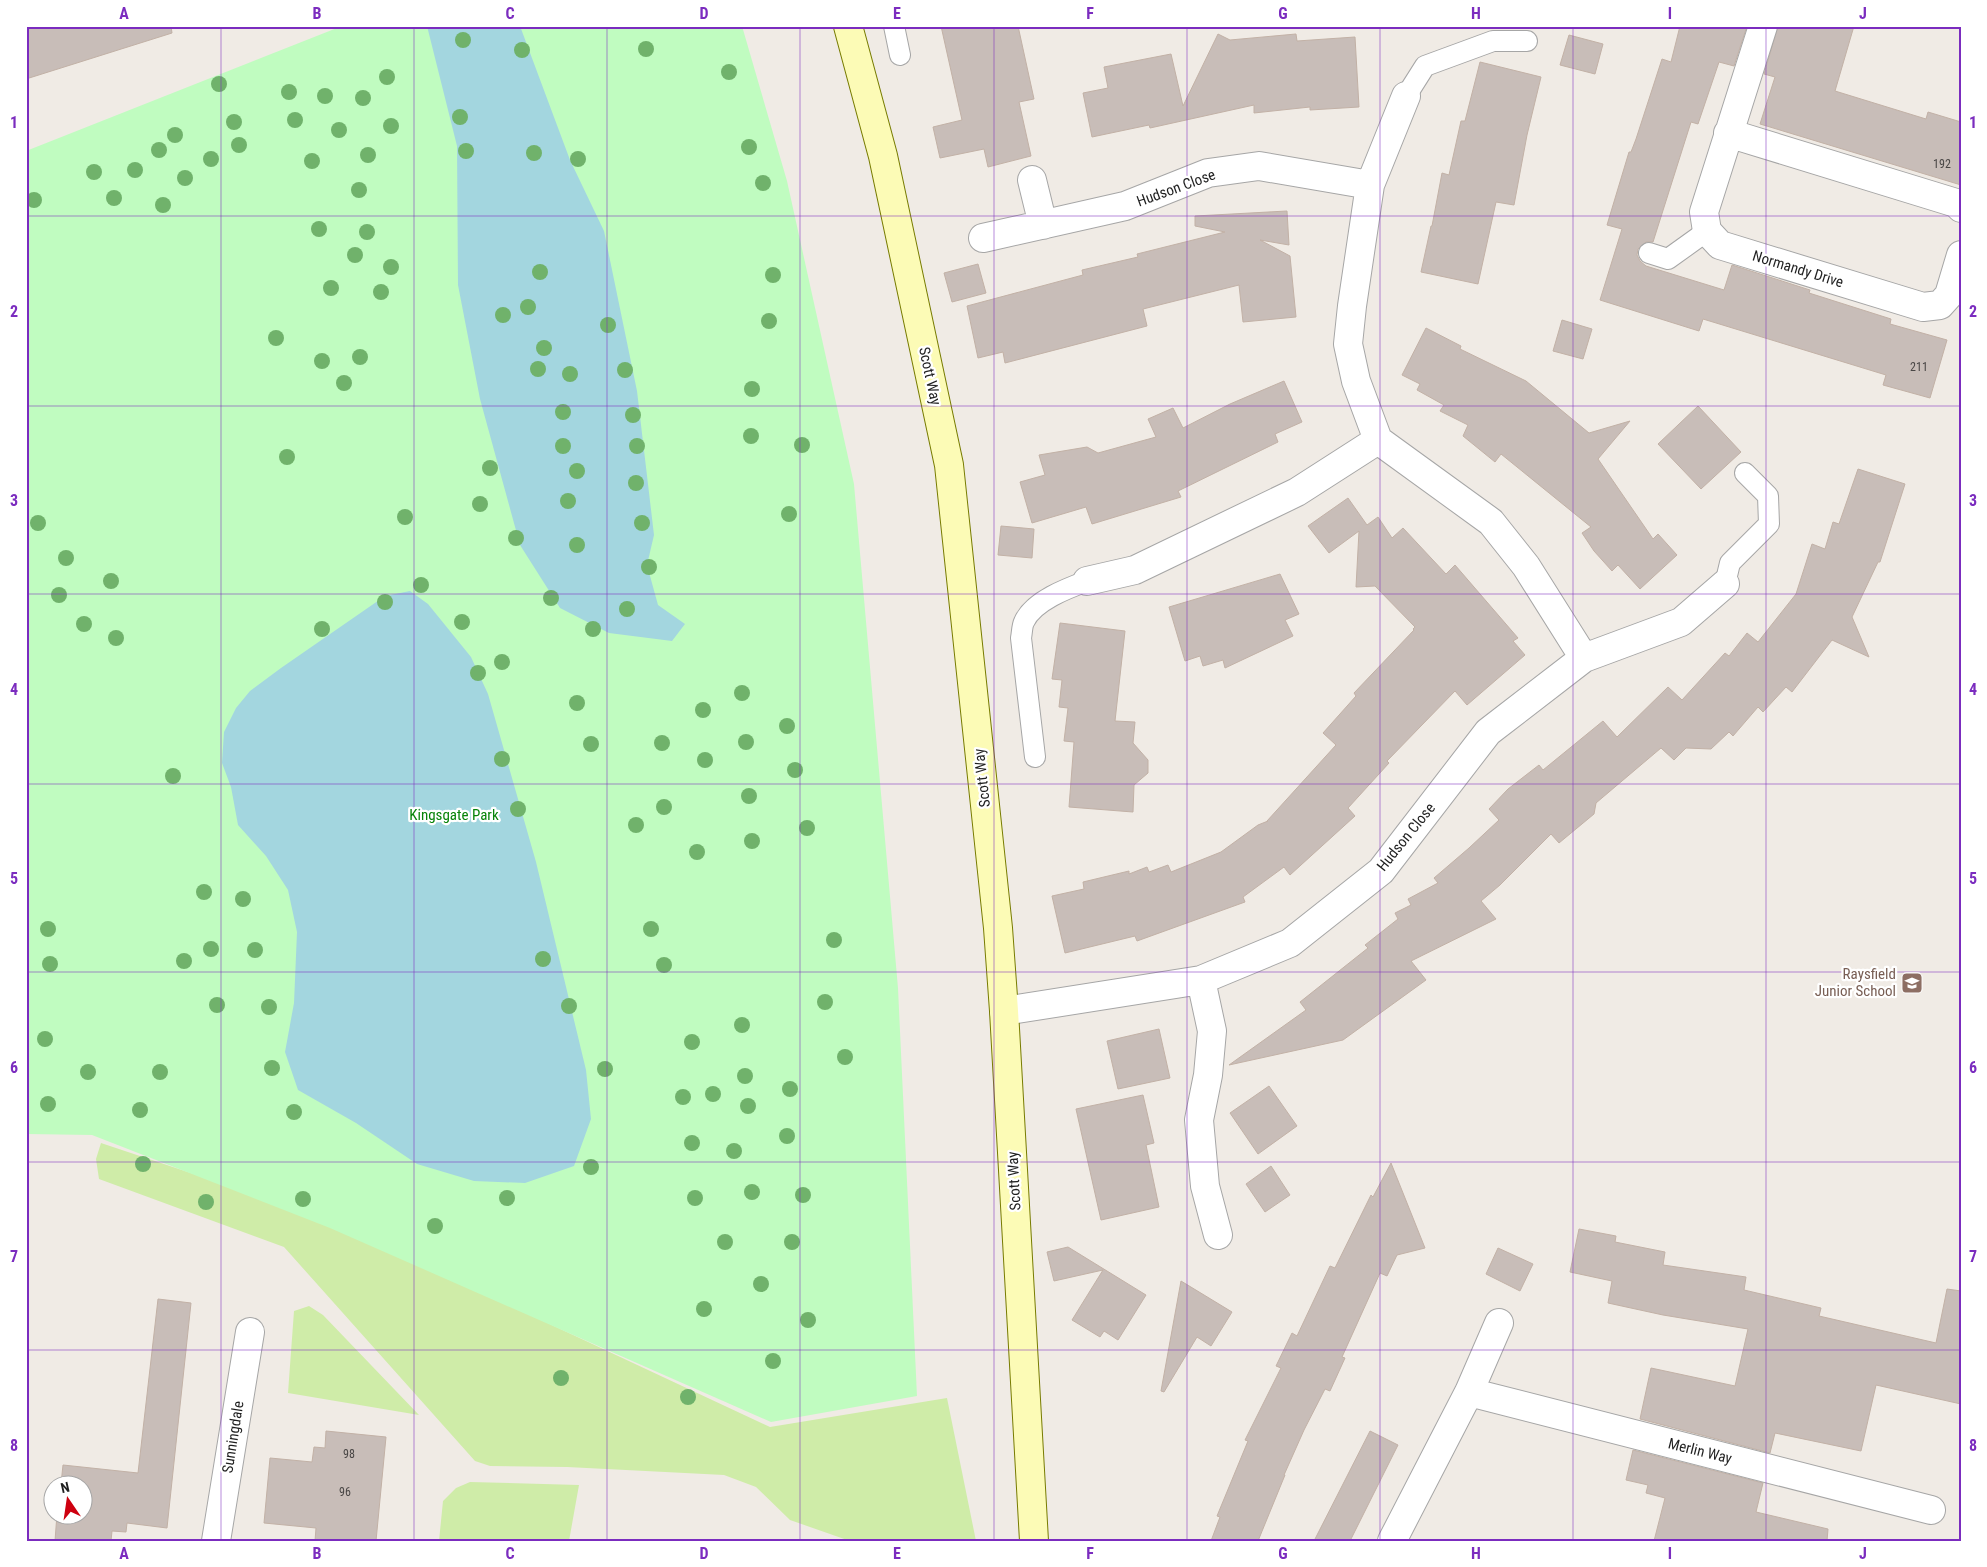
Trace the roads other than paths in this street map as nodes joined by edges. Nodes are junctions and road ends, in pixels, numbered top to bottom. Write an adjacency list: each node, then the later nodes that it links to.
1 (848, 26): 23 (street, Scott Way)
2 (894, 26): 5 (lane)
3 (1763, 26): 7 (street)
4 (1526, 41): 6 (lane)
5 (900, 55)
6 (1406, 96): 9 (street)
7 (1728, 133): 10 (street); 12 (street)
8 (1032, 180): 11 (street)
9 (1370, 185): 11 (street, Hudson Close); 16 (street)
10 (1961, 208)
11 (1043, 225): 13 (street, Hudson Close)
12 (1706, 231): 14 (lane); 15 (street, Normandy Drive)
13 (983, 238)
14 (1649, 253)
15 (1961, 255)
16 (1378, 440): 18 (street); 20 (street)
17 (1745, 473): 19 (lane)
18 (1087, 581): 21 (lane)
19 (1725, 584): 20 (street, Hudson Close)
20 (1584, 658): 22 (street, Hudson Close)
21 (1035, 757)
22 (1201, 980): 23 (street, Hudson Close); 24 (street)
23 (1004, 1011): 30 (street, Scott Way)
24 (1218, 1235)
25 (1498, 1322): 27 (street)
26 (250, 1332): 29 (street, Sunningdale)
27 (1469, 1392): 28 (street, Merlin Way); 31 (street)
28 (1931, 1510)
29 (216, 1541)
30 (1034, 1541)
31 (1392, 1541)

